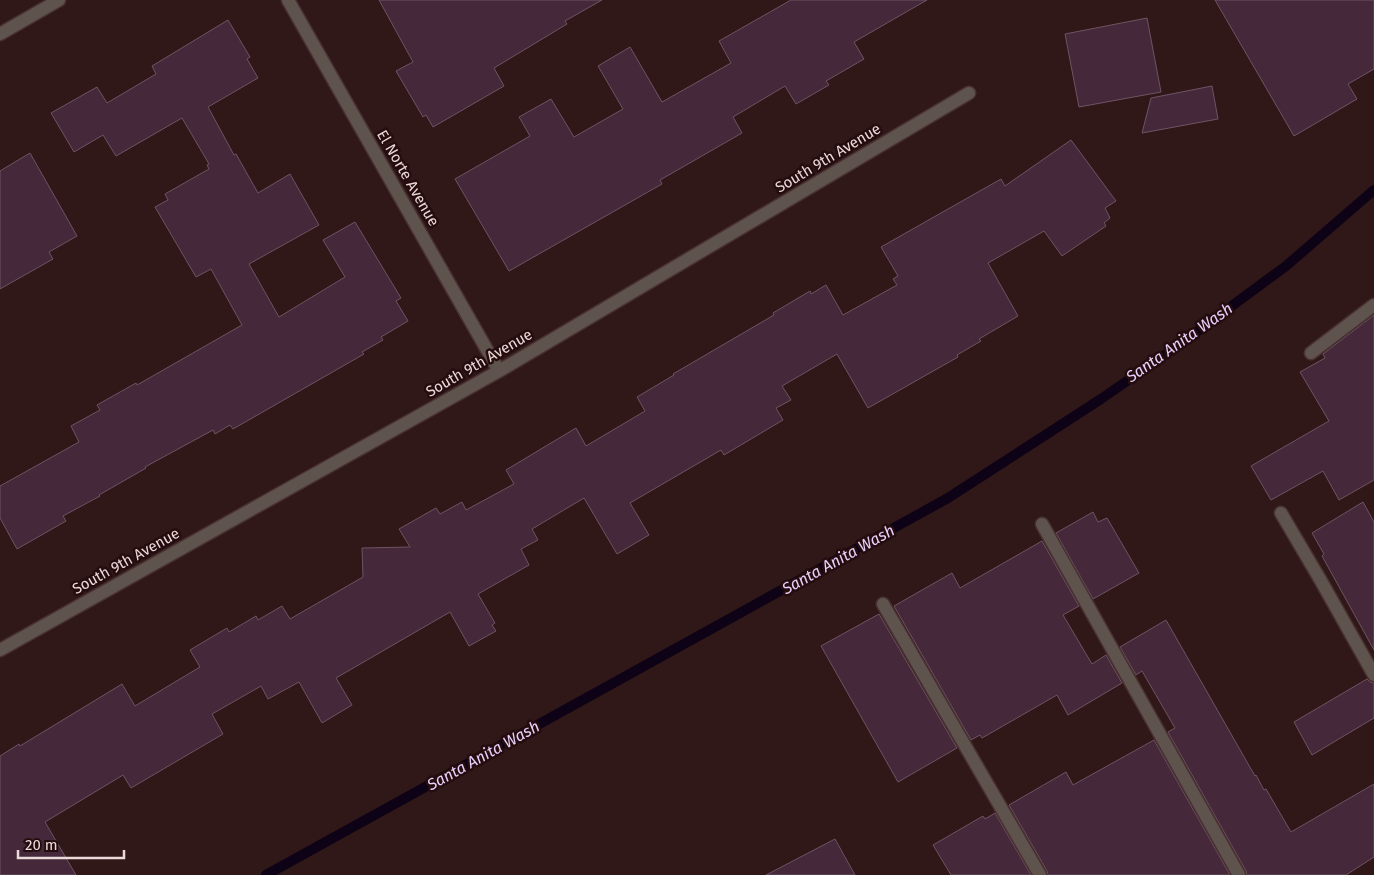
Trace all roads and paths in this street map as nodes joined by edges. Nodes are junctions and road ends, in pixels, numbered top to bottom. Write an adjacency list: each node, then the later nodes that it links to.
1 (59, 0): 3 (street)
2 (288, 0): 7 (street, El Norte Avenue)
3 (0, 34)
4 (969, 93): 7 (street, South 9th Avenue)
5 (1374, 305): 6 (street)
6 (1311, 353)
7 (500, 371): 11 (street, South 9th Avenue)
8 (1281, 513): 12 (street)
9 (1042, 524): 14 (street)
10 (884, 604): 13 (street)
11 (0, 650)
12 (1374, 675)
13 (1040, 875)
14 (1239, 875)

